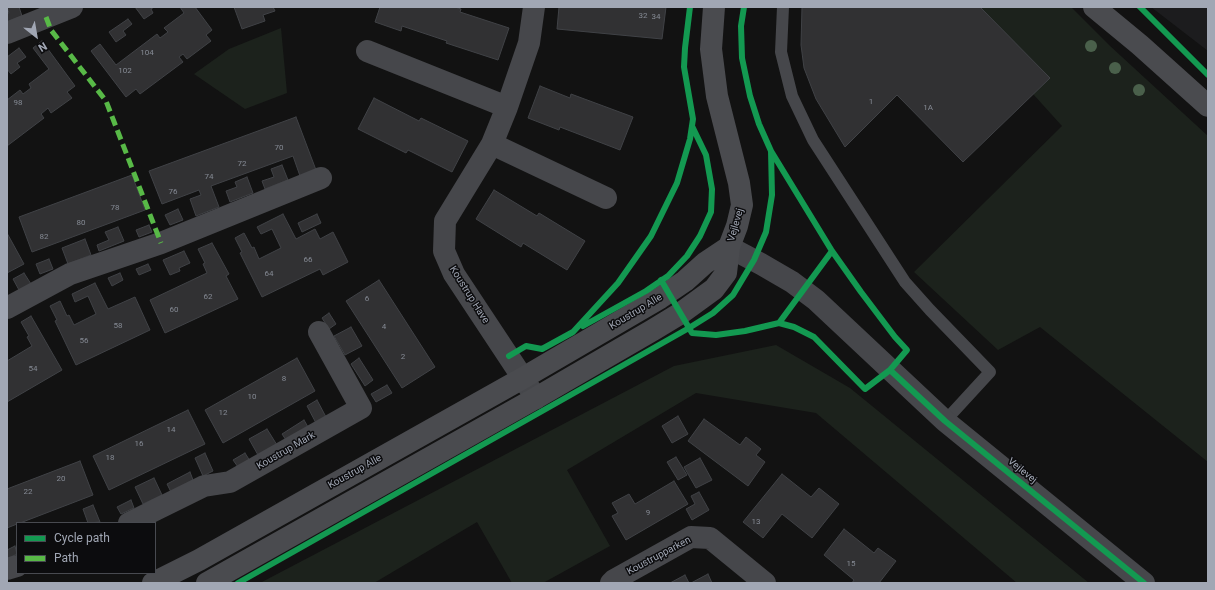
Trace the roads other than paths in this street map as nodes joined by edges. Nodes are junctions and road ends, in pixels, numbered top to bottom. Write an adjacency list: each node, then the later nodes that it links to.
1 (72, 7): 7 (street)
2 (534, 7): 11 (street, Koustrup Have)
3 (714, 7): 15 (street, Vejlevej)
4 (783, 7): 20 (lane)
5 (1094, 7): 8 (street)
6 (1107, 7): 8 (street)
7 (7, 33)
8 (1140, 45): 10 (street)
9 (367, 51): 11 (street)
10 (1208, 106)
11 (507, 107): 12 (street, Koustrup Have)
12 (492, 144): 14 (street); 18 (street, Koustrup Have)
13 (321, 178): 16 (street)
14 (606, 198)
15 (729, 247): 18 (street, Koustrup Alle); 19 (street); 20 (street, Vejlevej)
16 (7, 308)
17 (319, 332): 21 (street, Koustrup Mark)
18 (523, 378): 19 (street, Koustrup Have); 22 (street, Koustrup Alle)
19 (536, 398): 24 (street)
20 (945, 421): 27 (street, Vejlevej)
21 (131, 522)
22 (199, 560): 23 (street, Koustrup Alle); 24 (street)
23 (153, 583)
24 (209, 583)
25 (611, 583): 26 (street, Koustrupparken)
26 (765, 583)
27 (1144, 583)

